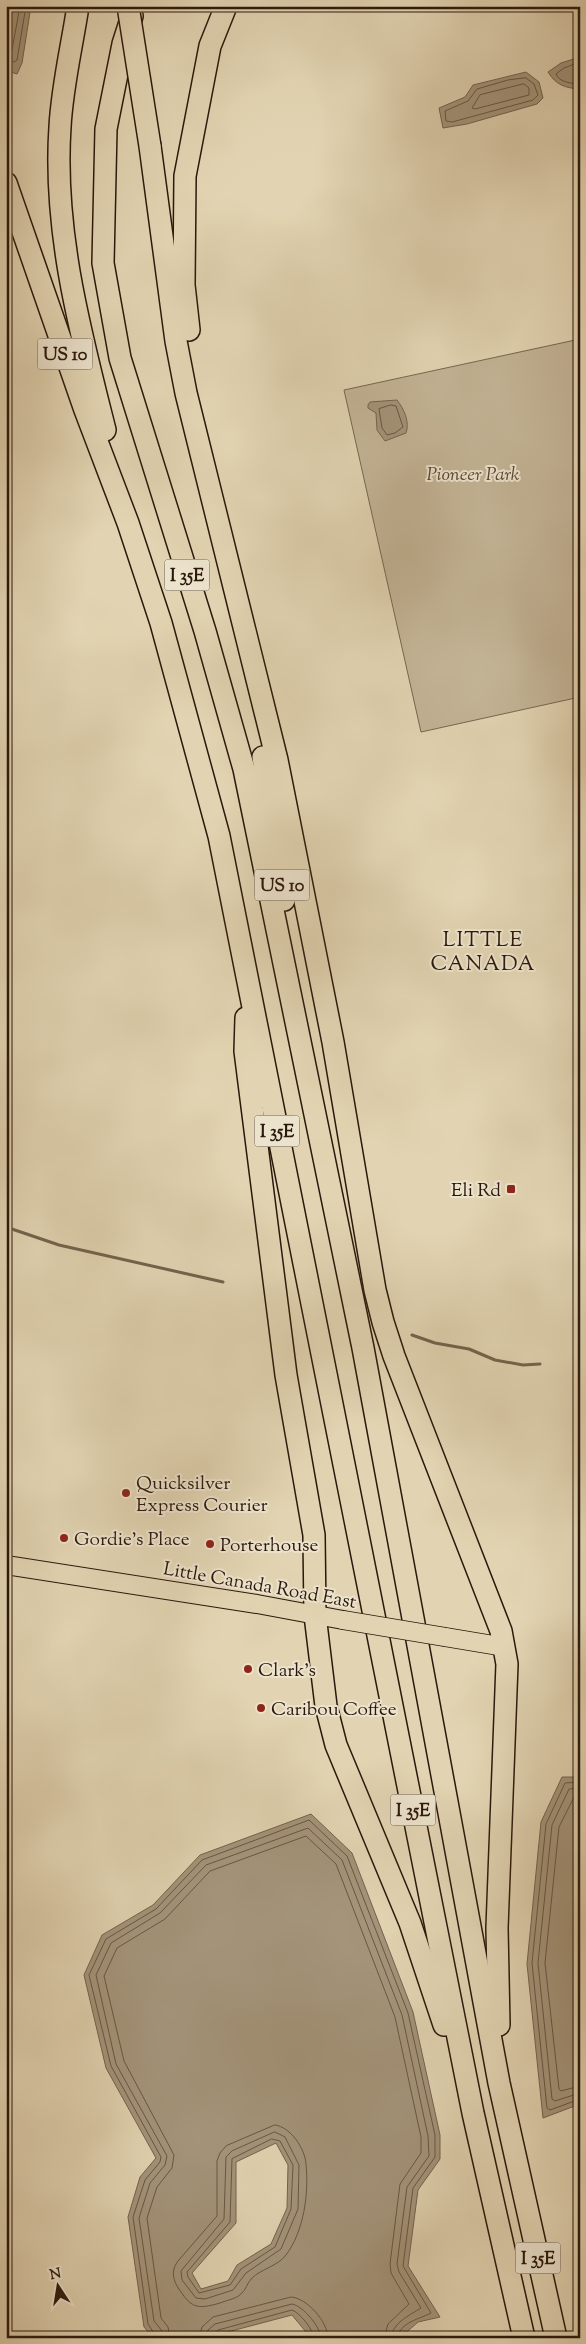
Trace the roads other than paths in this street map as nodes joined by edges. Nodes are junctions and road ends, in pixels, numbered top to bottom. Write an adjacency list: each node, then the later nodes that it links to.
1 (78, 6): 7 (highway, I 35E)
2 (128, 6): 6 (highway, US 10, bridge)
3 (135, 6): 10 (highway, I 35E)
4 (226, 6): 6 (highway)
5 (6, 183): 7 (highway, US 10)
6 (200, 445): 8 (highway, US 10)
7 (128, 523): 9 (highway, I 35E)
8 (243, 627): 10 (highway, US 10); 13 (highway)
9 (247, 980): 12 (highway); 15 (highway, I 35E)
10 (320, 1142): 14 (highway, I 35E)
11 (6, 1565): 12 (main road, Little Canada Road East)
12 (315, 1615): 13 (main road, Little Canada Road East, bridge); 15 (highway)
13 (506, 1647): 14 (highway)
14 (499, 2083): 17 (highway, I 35E)
15 (474, 2113): 16 (highway, I 35E)
16 (524, 2338)
17 (556, 2338)

